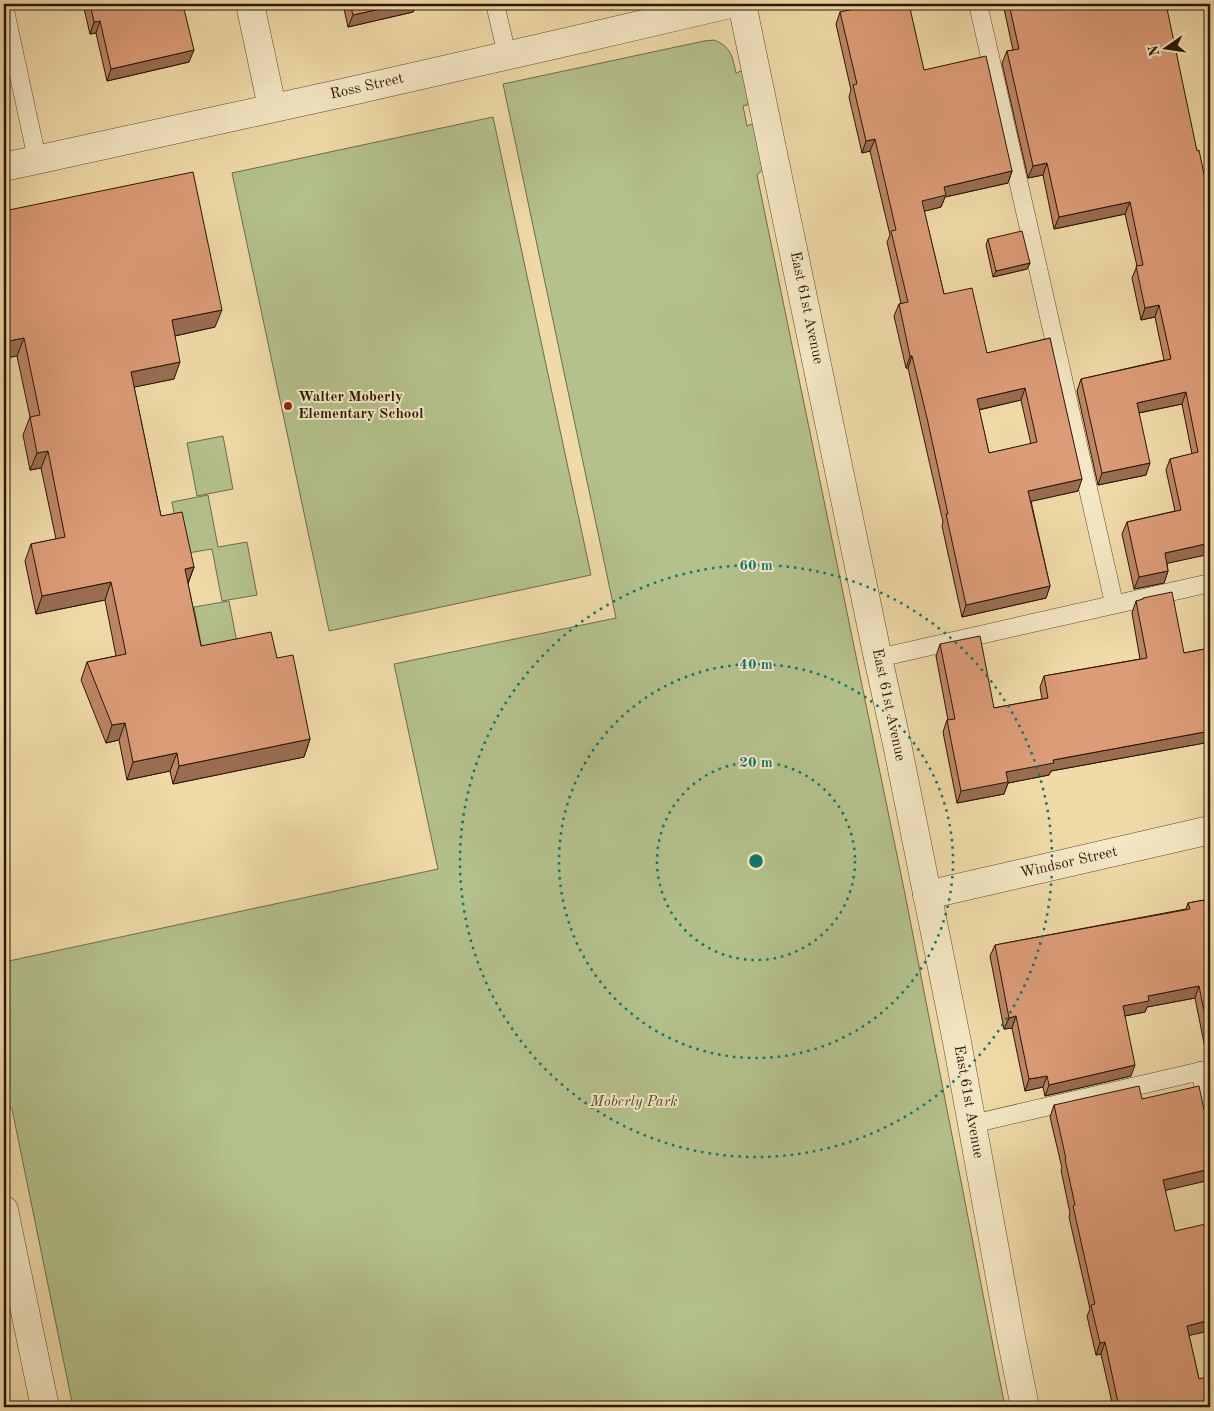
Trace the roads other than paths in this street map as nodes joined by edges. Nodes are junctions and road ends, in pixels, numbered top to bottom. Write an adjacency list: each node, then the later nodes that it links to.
1 (250, 4): 8 (street)
2 (495, 4): 7 (lane)
3 (730, 4): 7 (street, Ross Street)
4 (742, 4): 13 (street, East 61st Avenue)
5 (978, 4): 12 (lane)
6 (4, 6): 9 (lane)
7 (507, 55): 8 (street, Ross Street)
8 (272, 107): 9 (street, Ross Street)
9 (37, 159): 10 (street, Ross Street)
10 (4, 167)
11 (1210, 582): 12 (lane)
12 (1114, 604): 13 (lane)
13 (878, 658): 15 (street, East 61st Avenue)
14 (1210, 830): 15 (street, Windsor Street)
15 (927, 896): 18 (street, East 61st Avenue)
16 (1205, 1070): 17 (lane); 18 (lane)
17 (1210, 1119)
18 (972, 1124): 21 (street, East 61st Avenue)
19 (4, 1210): 20 (street)
20 (45, 1407)
21 (1026, 1407)

